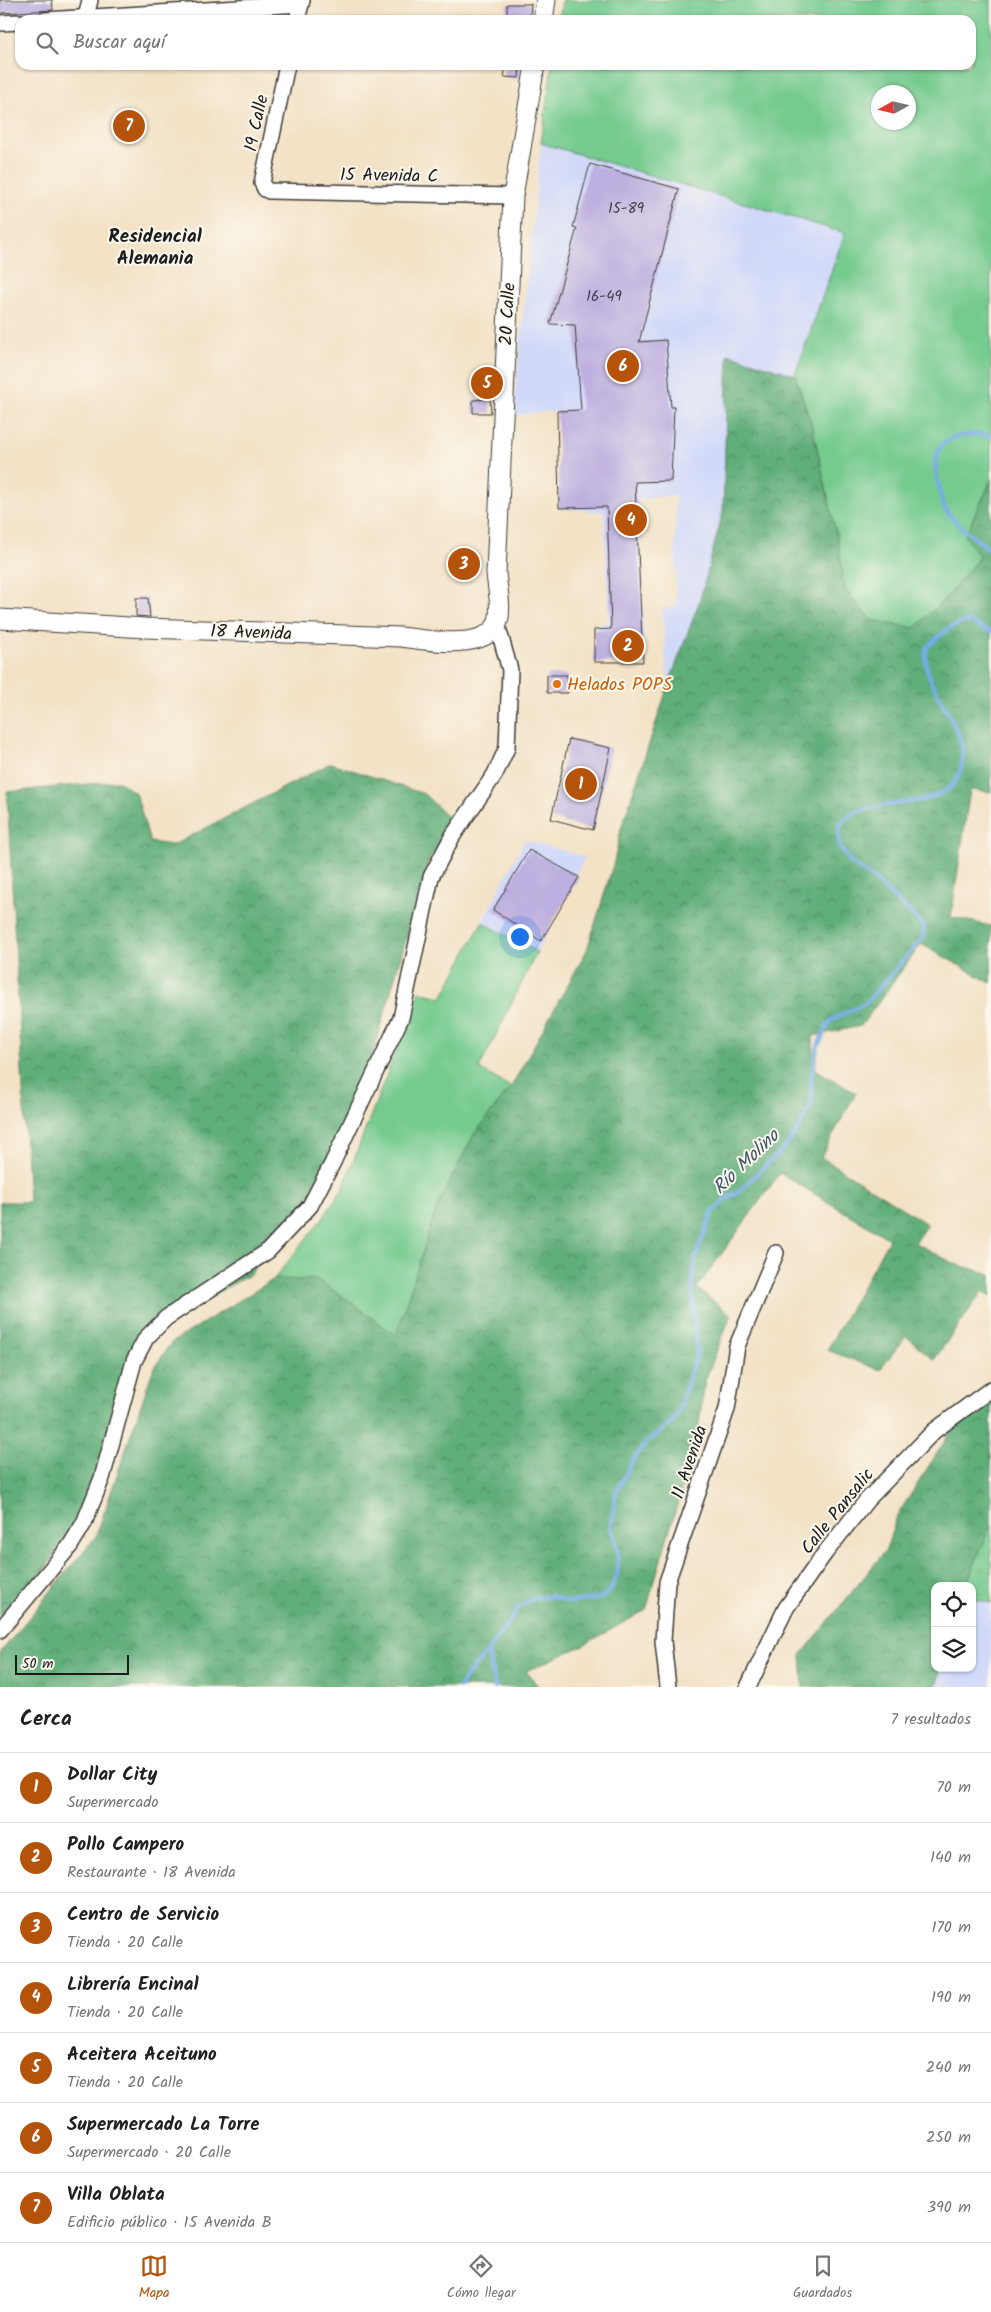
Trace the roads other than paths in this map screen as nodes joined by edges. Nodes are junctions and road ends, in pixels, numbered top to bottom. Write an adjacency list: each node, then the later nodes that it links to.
1 (90, 0): 4 (street)
2 (546, 0): 7 (street)
3 (301, 2): 5 (street); 6 (street)
4 (86, 15)
5 (115, 15)
6 (298, 15)
7 (544, 15)
8 (15, 22): 9 (street)
9 (0, 23)
10 (287, 70): 12 (street, 19 Calle)
11 (534, 70): 13 (street, 20 Calle)
12 (265, 189): 13 (street, 15 Avenida C)
13 (513, 196): 15 (street, 20 Calle)
14 (0, 619): 15 (street, 18 Avenida)
15 (497, 624): 18 (street)
16 (776, 1253): 19 (street, 11 Avenida)
17 (991, 1389): 20 (street, Calle Pansalic)
18 (0, 1630)
19 (668, 1687)
20 (748, 1687)

